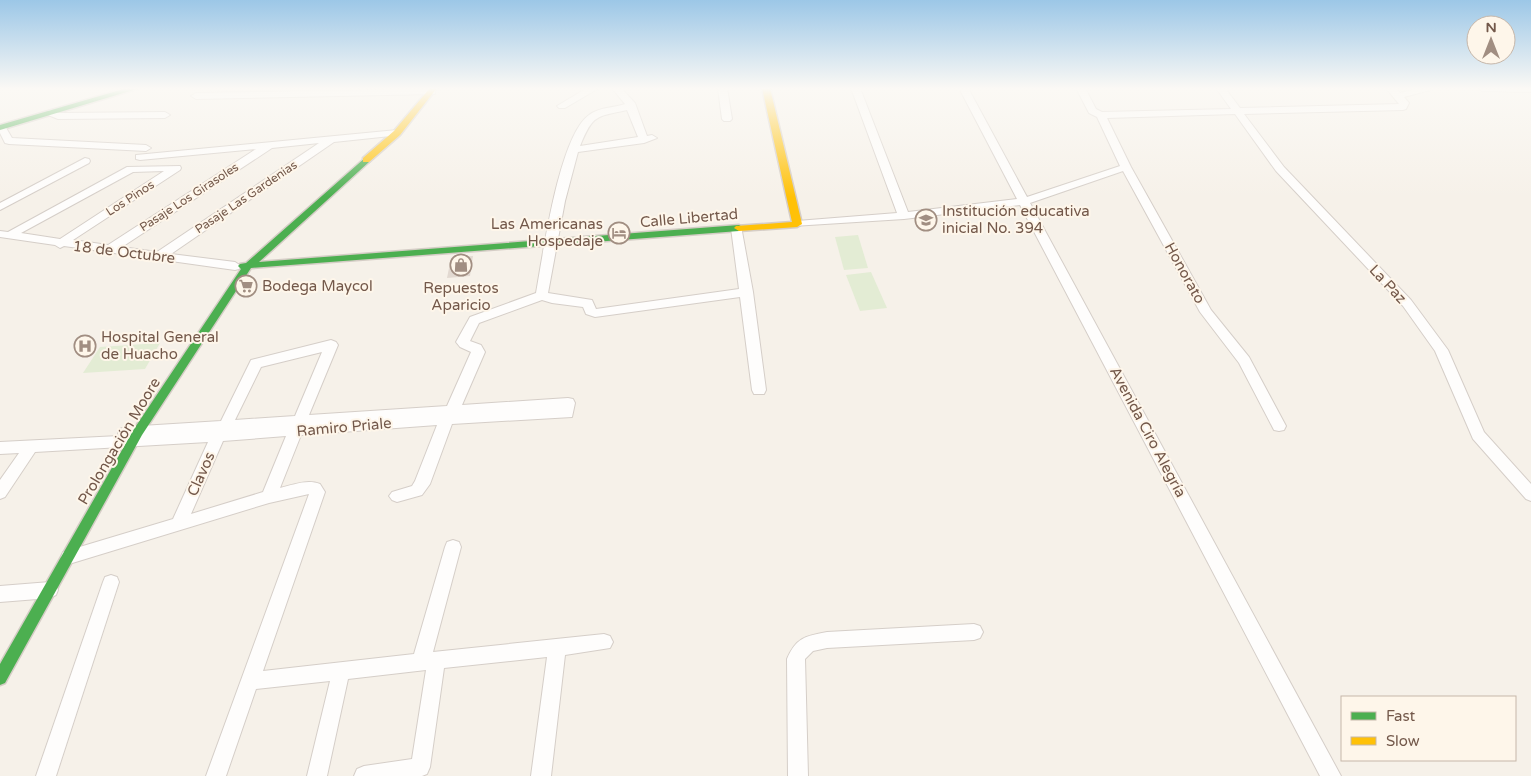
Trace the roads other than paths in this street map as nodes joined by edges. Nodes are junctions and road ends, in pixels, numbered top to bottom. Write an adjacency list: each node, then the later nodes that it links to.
1 (14, 124): 10 (street)
2 (401, 124): 11 (street, Prolongación Moore)
3 (585, 124): 14 (street)
4 (640, 124): 14 (street)
5 (774, 124): 24 (street)
6 (869, 124): 23 (street)
7 (984, 124): 21 (street, Avenida Ciro Alegría)
8 (1105, 124): 18 (street, Honorato)
9 (1246, 124): 45 (street, La Paz)
10 (1, 128): 16 (street)
11 (394, 133): 12 (street); 31 (street, Prolongación Moore); 32 (street, Prolongación Moore)
12 (334, 138): 13 (street); 30 (street, Pasaje Las Gardenias)
13 (269, 145): 15 (street); 29 (street, Pasaje Los Girasoles)
14 (573, 150): 28 (street)
15 (199, 152): 16 (street); 19 (street, Los Pinos)
16 (140, 157): 20 (street)
17 (85, 161): 22 (street)
18 (1126, 167): 21 (street, Calle Libertad); 39 (street, Honorato)
19 (176, 168): 20 (street); 27 (street, Los Pinos)
20 (131, 169): 26 (street)
21 (1025, 201): 23 (street, Calle Libertad); 68 (street, Avenida Ciro Alegría)
22 (0, 207)
23 (904, 216): 24 (street, Calle Libertad)
24 (797, 224): 25 (street, Calle Libertad)
25 (738, 228): 28 (street, Calle Libertad); 33 (street)
26 (4, 235): 27 (street, 18 de Octubre)
27 (60, 244): 29 (street, 18 de Octubre)
28 (551, 244): 32 (street, Calle Libertad); 34 (street)
29 (109, 250): 30 (street, 18 de Octubre)
30 (159, 256): 31 (street, 18 de Octubre)
31 (235, 266): 32 (street, 18 de Octubre); 41 (street, Prolongación Moore)
32 (248, 266): 41 (street, Prolongación Moore)
33 (747, 292): 34 (street); 35 (street)
34 (542, 295): 37 (street)
35 (760, 390)
36 (567, 408): 37 (street, Ramiro Priale)
37 (450, 414): 38 (street, Ramiro Priale); 46 (street)
38 (299, 426): 40 (street, Ramiro Priale); 40 (street, Clavos); 47 (street)
39 (1279, 426)
40 (221, 431): 41 (street, Ramiro Priale); 48 (street, Clavos)
41 (129, 437): 42 (street, Ramiro Priale); 49 (street, Prolongación Moore); 51 (street, Prolongación Moore)
42 (31, 446): 43 (street, Ramiro Priale); 44 (street)
43 (0, 448)
44 (0, 494)
45 (1531, 495)
46 (397, 496)
47 (269, 497): 48 (street); 61 (street)
48 (179, 524): 51 (street)
49 (72, 525)
50 (453, 547): 58 (street)
51 (69, 557): 53 (street, Prolongación Moore)
52 (111, 582): 62 (street)
53 (39, 590): 54 (street); 60 (street, Prolongación Moore)
54 (0, 594)
55 (974, 632): 67 (street)
56 (604, 642): 57 (street)
57 (557, 648): 58 (street); 66 (street)
58 (428, 662): 59 (street); 65 (street)
59 (341, 671): 61 (street); 64 (street)
60 (0, 677)
61 (249, 681): 63 (street)
62 (46, 776)
63 (216, 776)
64 (317, 776)
65 (364, 776)
66 (541, 776)
67 (798, 776)
68 (1331, 776)

